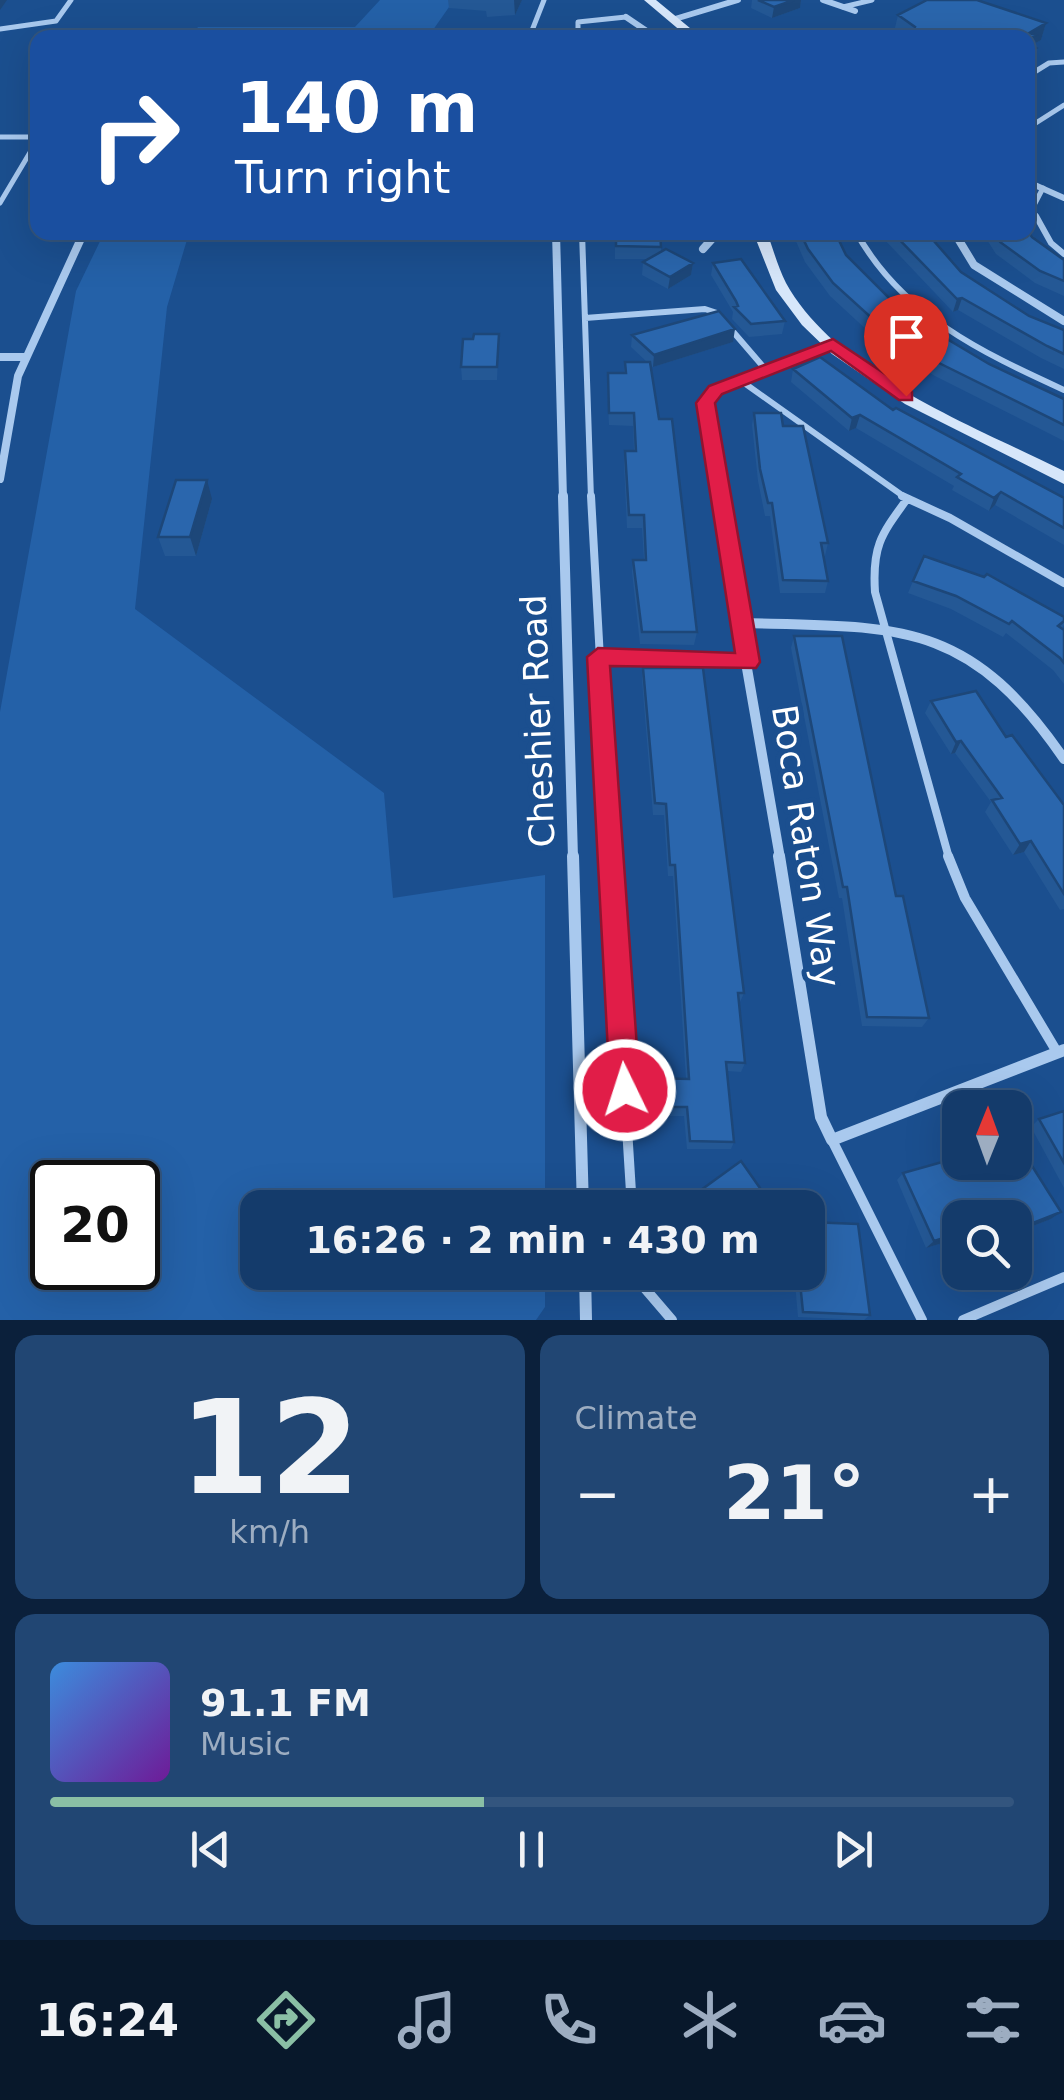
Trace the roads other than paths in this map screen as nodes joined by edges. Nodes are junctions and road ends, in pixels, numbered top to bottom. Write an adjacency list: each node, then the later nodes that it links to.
1 (71, 0): 11 (lane)
2 (544, 0): 12 (lane)
3 (648, 0): 10 (street)
4 (738, 0): 10 (street)
5 (823, 0): 7 (street)
6 (872, 0): 7 (lane)
7 (842, 6): 8 (street)
8 (855, 11)
9 (626, 17): 13 (lane); 14 (street)
10 (675, 20): 15 (street)
11 (0, 29)
12 (531, 30)
13 (578, 30)
14 (645, 30)
15 (687, 30)
16 (1064, 62): 17 (lane)
17 (1035, 71)
18 (1064, 104): 19 (lane)
19 (1035, 123)
20 (0, 137): 21 (lane)
21 (30, 138)
22 (30, 152): 26 (lane)
23 (1035, 185): 24 (street)
24 (1042, 188): 25 (street); 27 (lane)
25 (1064, 198)
26 (0, 203)
27 (1035, 203)
28 (1035, 214): 37 (lane)
29 (80, 240): 42 (street)
30 (556, 240): 57 (street, Cheshier Road)
31 (582, 240): 38 (lane)
32 (711, 240): 36 (street)
33 (763, 240): 40 (street)
34 (859, 240): 45 (lane)
35 (959, 240): 39 (street)
36 (704, 249)
37 (1064, 254)
38 (585, 318): 43 (lane); 52 (lane)
39 (1064, 321)
40 (833, 344): 43 (street, Boca Raton Way); 46 (street)
41 (0, 357): 42 (street)
42 (26, 358): 47 (street)
43 (766, 370): 44 (street, Boca Raton Way)
44 (740, 380): 48 (lane); 50 (street, Boca Raton Way)
45 (1064, 390)
46 (1064, 478)
47 (0, 479)
48 (908, 499): 49 (lane); 51 (lane)
49 (1064, 584)
50 (742, 623): 51 (street); 53 (street, Boca Raton Way)
51 (886, 630): 54 (street); 55 (lane)
52 (598, 657): 53 (lane); 58 (lane)
53 (748, 662): 56 (street, Boca Raton Way)
54 (1064, 759)
55 (1060, 1051): 56 (street)
56 (832, 1140): 64 (lane)
57 (583, 1190)
58 (631, 1190)
59 (1064, 1277): 65 (lane)
60 (585, 1290): 62 (street)
61 (646, 1290): 63 (lane)
62 (586, 1320)
63 (672, 1320)
64 (922, 1320)
65 (963, 1320)

